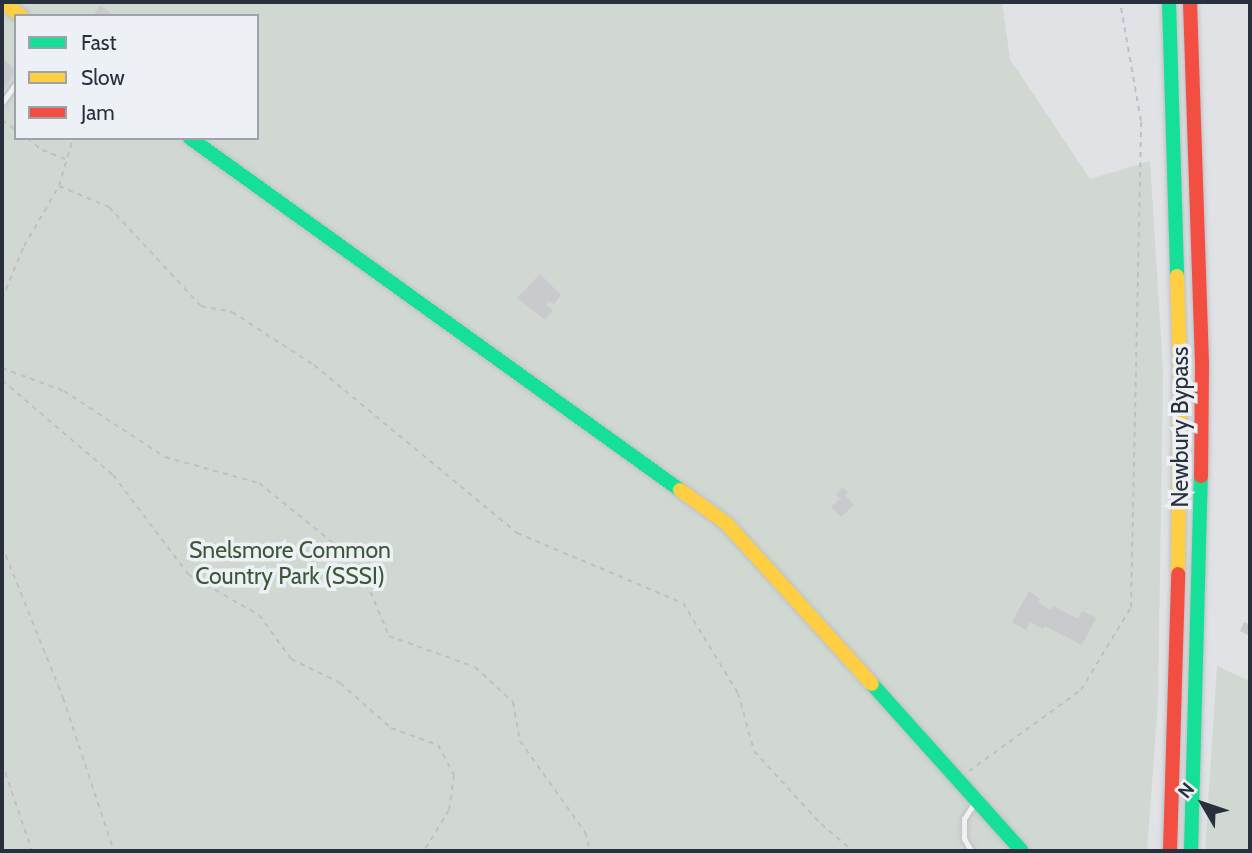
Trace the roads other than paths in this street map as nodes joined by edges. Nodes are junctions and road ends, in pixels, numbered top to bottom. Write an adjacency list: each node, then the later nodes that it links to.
1 (2, 2): 4 (main road)
2 (1169, 2): 11 (main road, Newbury Bypass)
3 (1190, 2): 12 (main road, Newbury Bypass)
4 (18, 14)
5 (14, 87): 6 (lane)
6 (2, 103)
7 (193, 140): 8 (main road)
8 (976, 802): 9 (lane); 10 (main road)
9 (971, 851)
10 (1022, 851)
11 (1170, 851)
12 (1191, 851)

